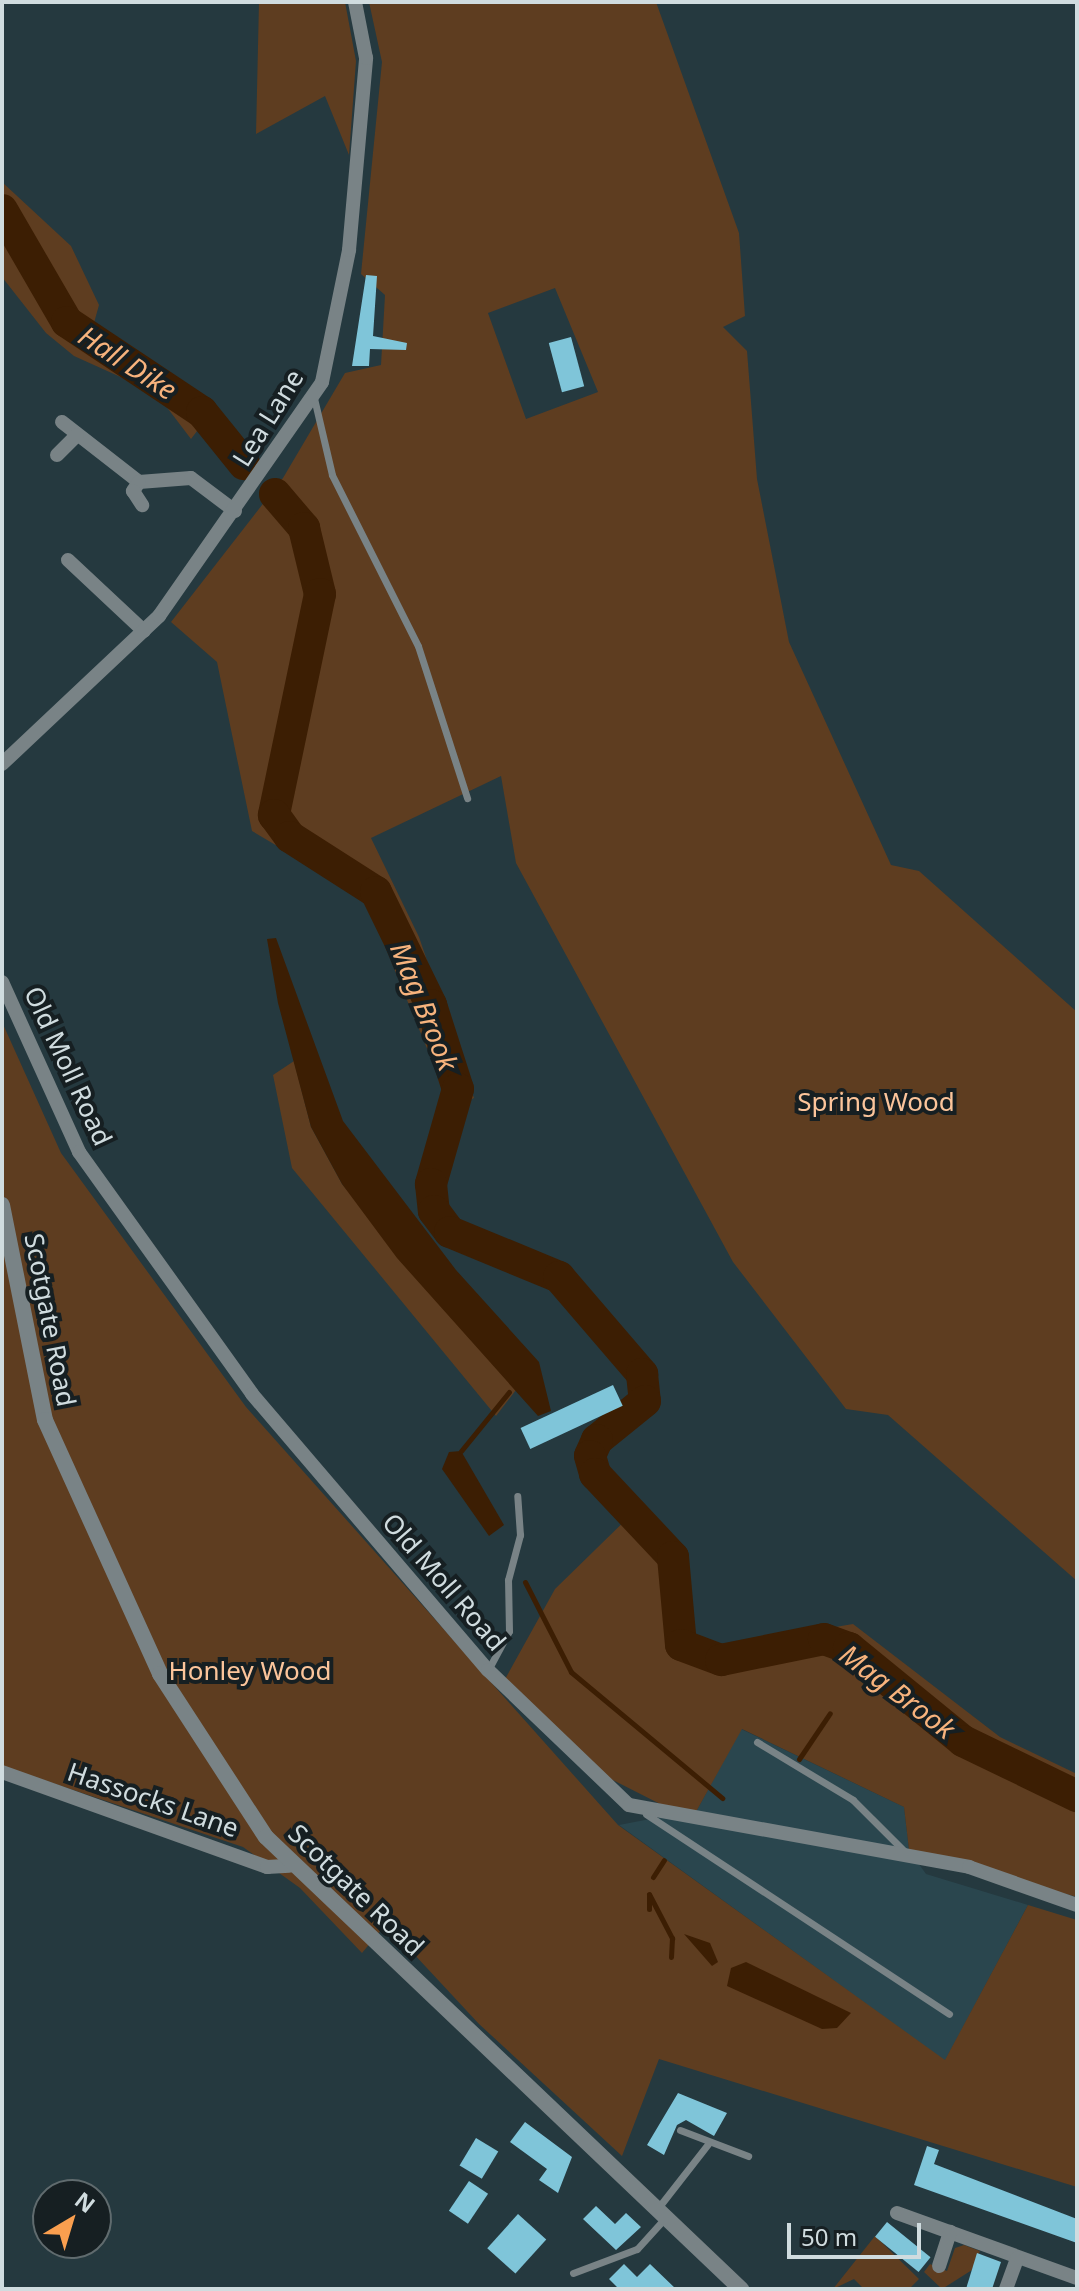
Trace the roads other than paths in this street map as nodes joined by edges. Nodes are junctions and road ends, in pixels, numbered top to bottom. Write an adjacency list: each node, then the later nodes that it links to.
1 (355, 2): 2 (street, Lea Lane)
2 (314, 398): 8 (street, Lea Lane); 12 (lane)
3 (62, 422): 4 (street)
4 (77, 435): 5 (street); 6 (street)
5 (57, 455)
6 (139, 482): 7 (street); 8 (street)
7 (142, 505)
8 (235, 511): 10 (street, Lea Lane)
9 (68, 560): 10 (street)
10 (144, 631): 11 (street, Lea Lane)
11 (2, 764)
12 (467, 798)
13 (2, 982): 16 (street, Old Moll Road)
14 (2, 1205): 21 (street, Scotgate Road)
15 (517, 1496): 16 (lane)
16 (488, 1670): 19 (street, Old Moll Road)
17 (757, 1742): 20 (lane)
18 (2, 1772): 21 (street, Hassocks Lane)
19 (646, 1814): 20 (street, Old Moll Road); 23 (lane)
20 (907, 1854): 22 (street, Old Moll Road)
21 (289, 1866): 28 (street, Scotgate Road)
22 (1077, 1905)
23 (949, 2014)
24 (680, 2130): 25 (lane)
25 (708, 2144): 26 (lane); 28 (lane)
26 (748, 2156)
27 (897, 2213): 29 (street)
28 (661, 2214): 32 (lane); 34 (street, Scotgate Road)
29 (950, 2232): 30 (street); 31 (street)
30 (1017, 2258): 33 (street); 35 (street)
31 (939, 2266)
32 (573, 2273)
33 (1077, 2278)
34 (740, 2289)
35 (1006, 2289)

